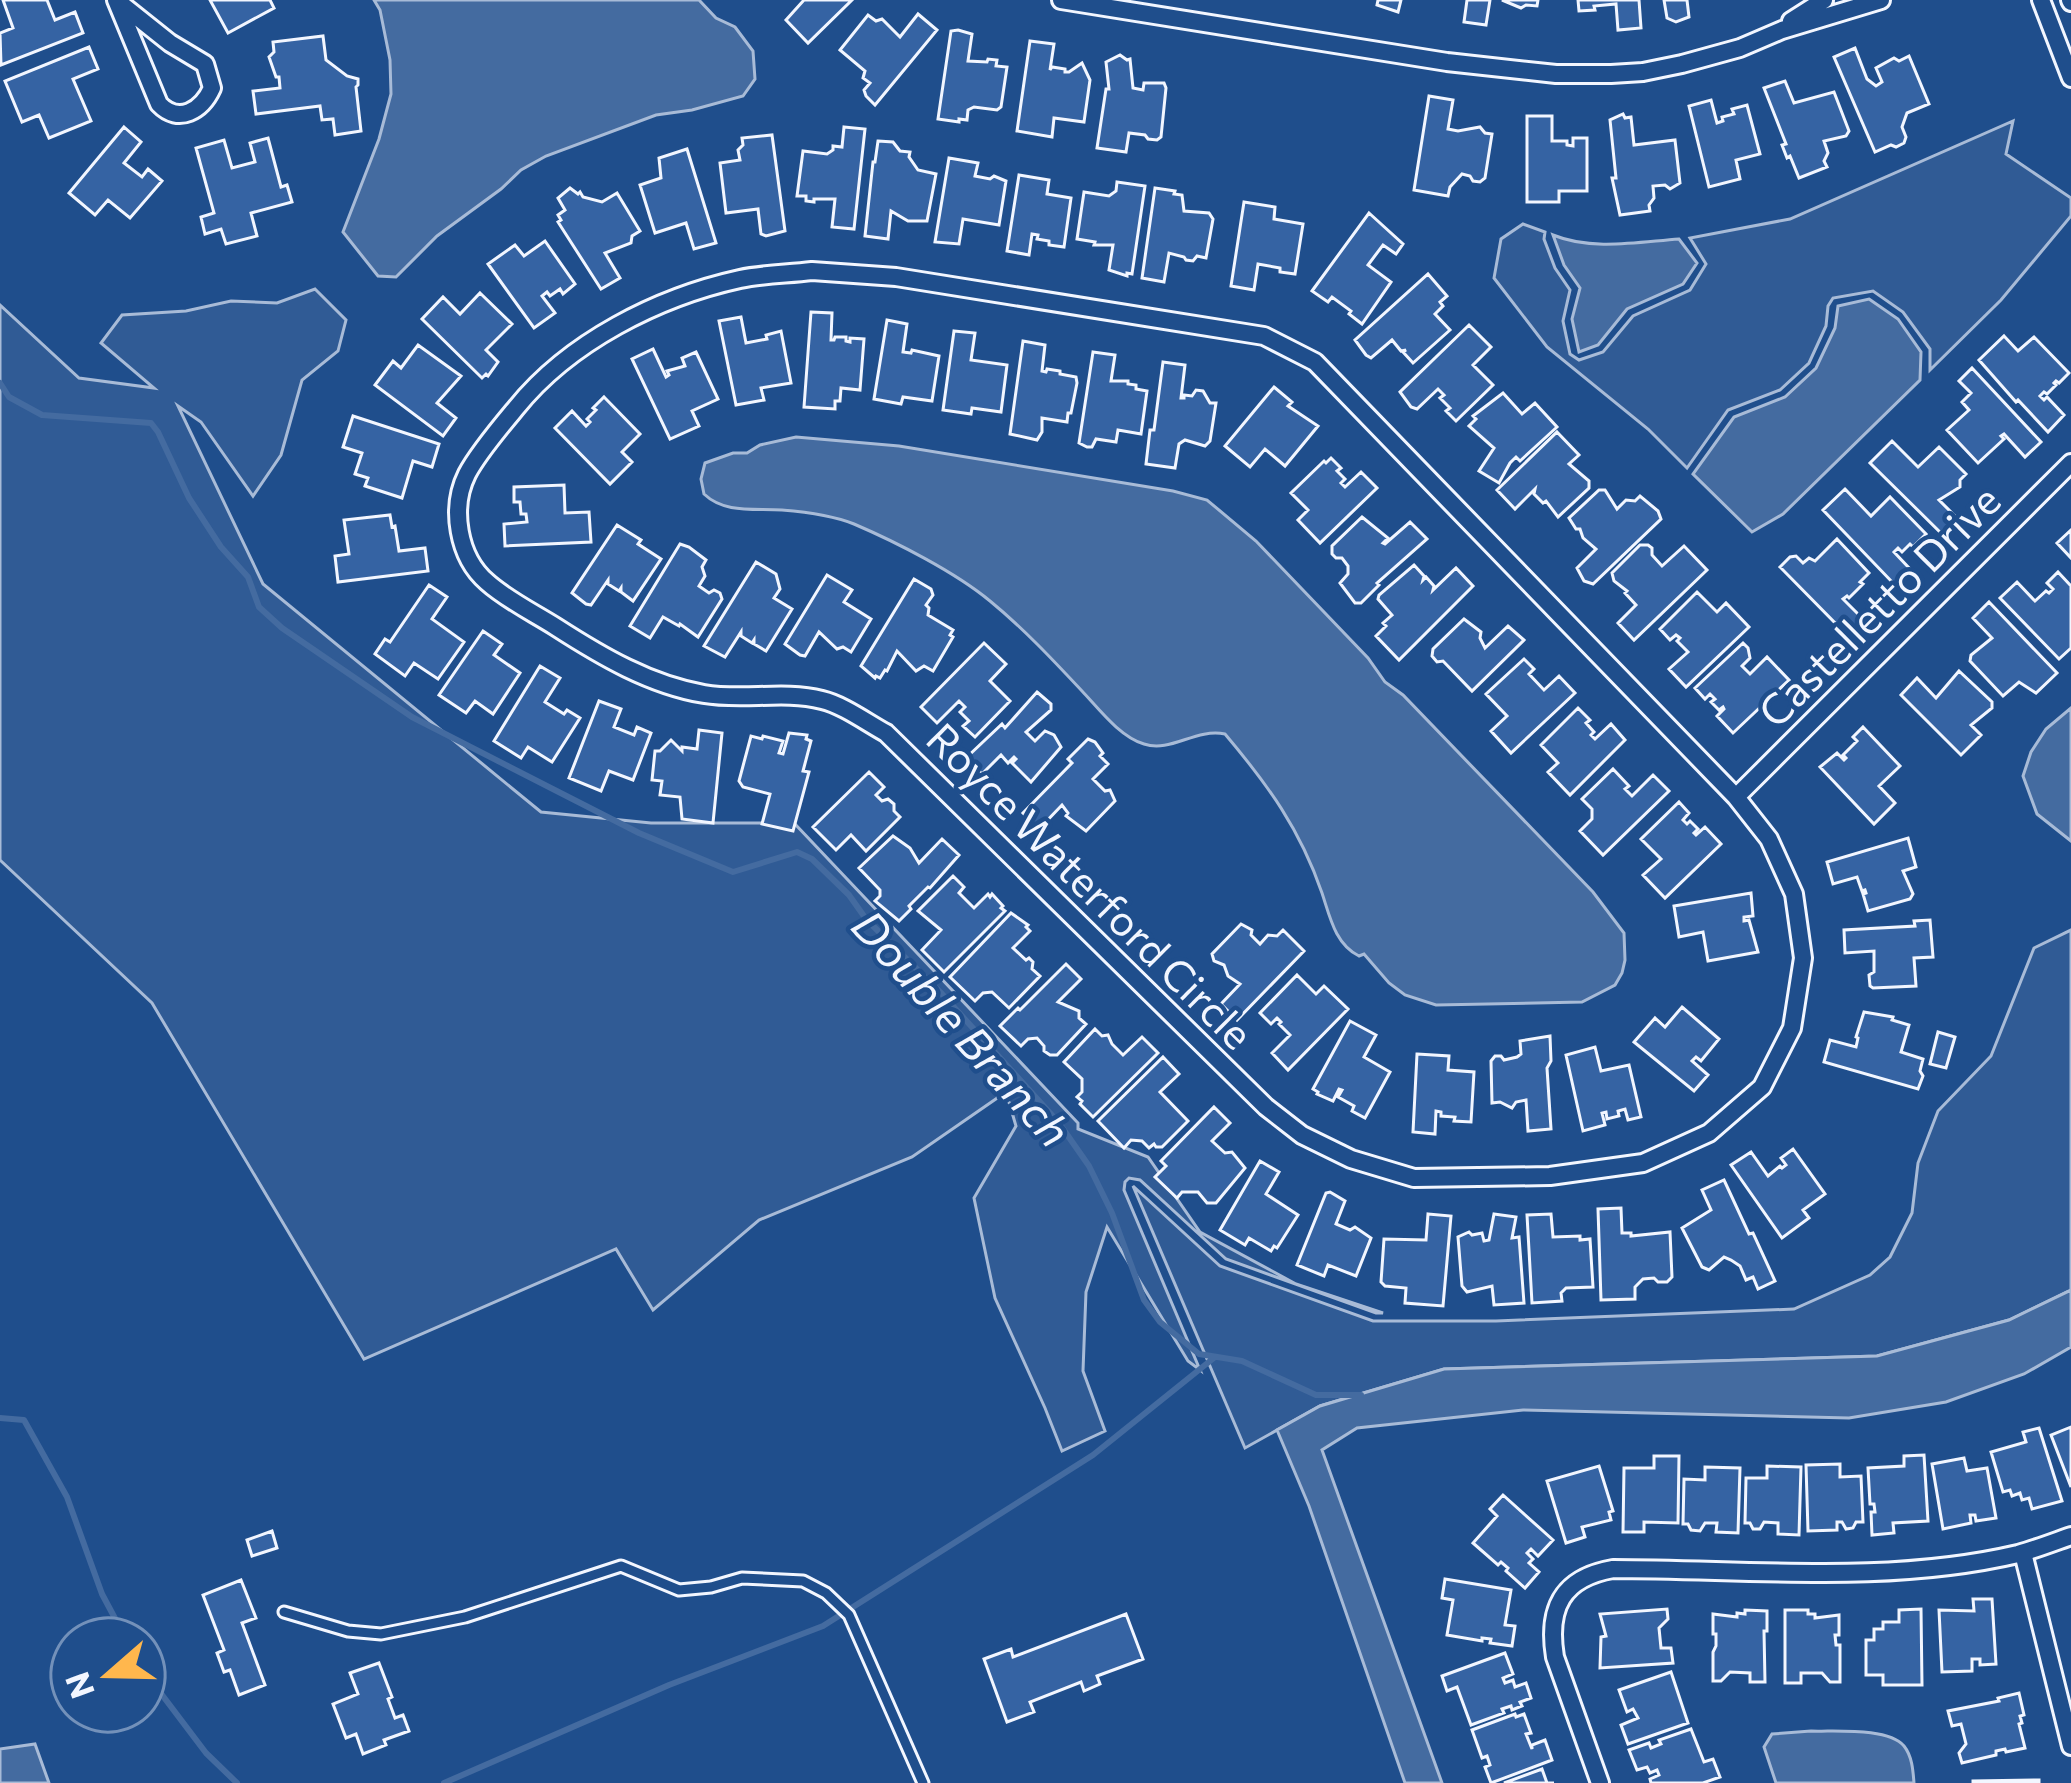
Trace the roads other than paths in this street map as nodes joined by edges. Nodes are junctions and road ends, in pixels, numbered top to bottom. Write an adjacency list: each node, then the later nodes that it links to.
1 (116, 0): 1 (street)
2 (1061, 0): 6 (street)
3 (1824, 0): 6 (street)
4 (1880, 0): 6 (street)
5 (2041, 0): 7 (street)
6 (1781, 30)
7 (2071, 78)
8 (2071, 464): 9 (street, Castelletto Drive)
9 (1736, 797): 9 (street, Royce Waterford Circle)
10 (2071, 1536): 11 (street)
11 (2023, 1553): 13 (street); 15 (street)
12 (284, 1612): 14 (lane)
13 (2071, 1746)
14 (923, 1783)
15 (1600, 1783)

